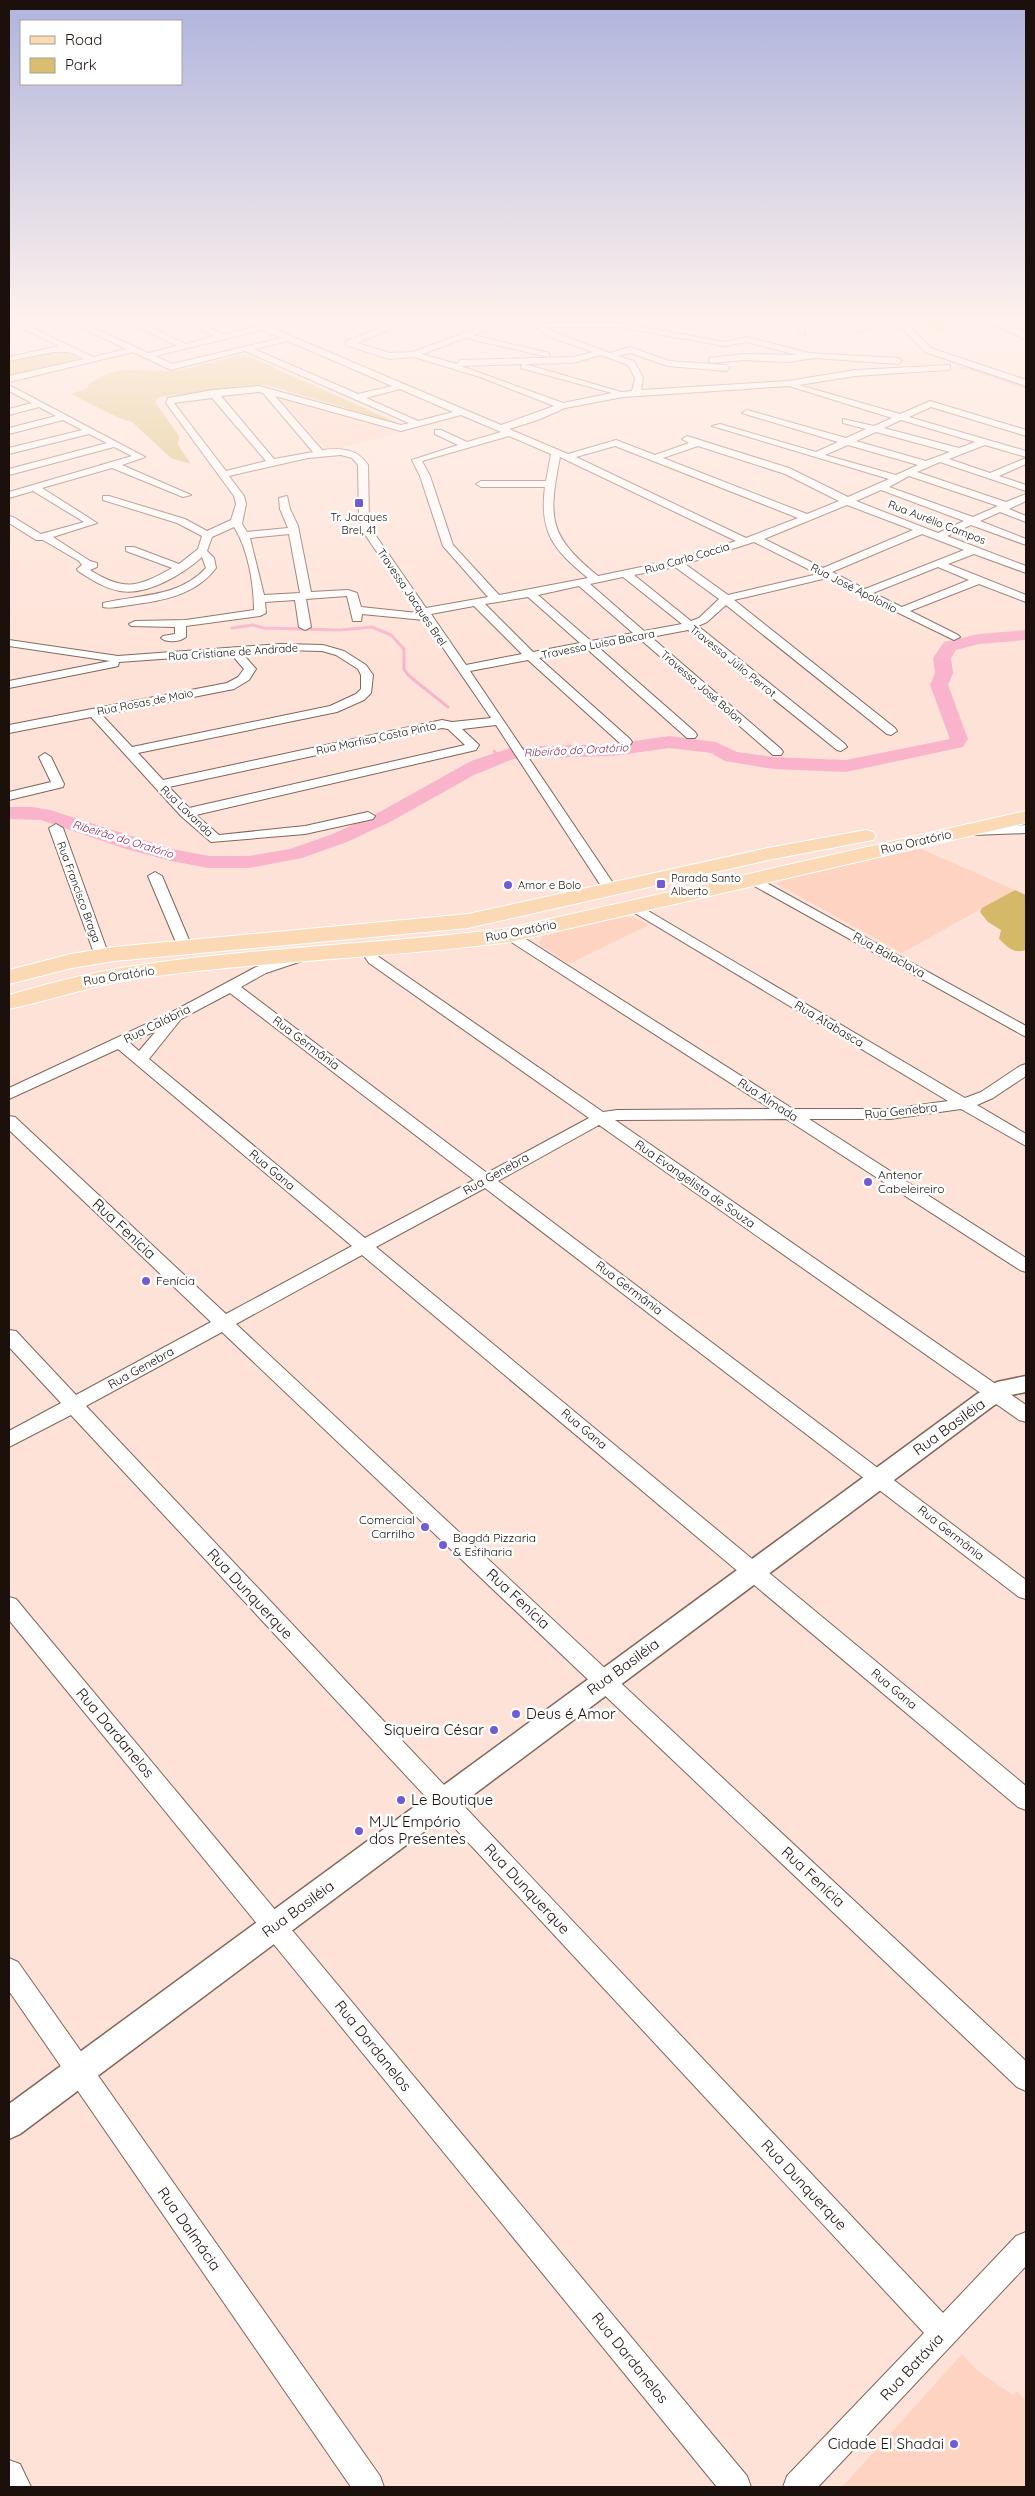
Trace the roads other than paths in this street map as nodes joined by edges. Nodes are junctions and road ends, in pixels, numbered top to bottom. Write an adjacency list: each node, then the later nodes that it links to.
1 (79, 433): 20 (street)
2 (94, 433): 18 (street)
3 (192, 433): 36 (street)
4 (247, 433): 30 (street)
5 (302, 433): 23 (street)
6 (441, 433): 19 (street)
7 (499, 433): 19 (street)
8 (515, 433): 21 (street, Rua José Apolonio)
9 (703, 433): 15 (street)
10 (728, 433): 25 (street)
11 (819, 433): 16 (street)
12 (864, 433): 16 (street)
13 (895, 433): 22 (street)
14 (961, 433): 17 (street)
15 (691, 441): 27 (street); 33 (street)
16 (847, 441): 25 (street); 31 (street)
17 (987, 441): 22 (street, Rua Carlo Coccia); 24 (street)
18 (115, 444): 32 (street); 34 (street)
19 (468, 446): 83 (street)
20 (9, 451)
21 (556, 452): 26 (street, Rua José Apolonio); 40 (street)
22 (961, 452): 28 (street, Rua Carlo Coccia)
23 (320, 454): 30 (street); 87 (street, Travessa Jacques Brel)
24 (1026, 454)
25 (817, 455): 38 (street)
26 (567, 457): 27 (street); 63 (street, Rua José Apolonio)
27 (652, 459): 52 (street)
28 (940, 459): 31 (street, Rua Carlo Coccia); 37 (street)
29 (1026, 461): 37 (street)
30 (273, 464): 36 (street)
31 (926, 464): 35 (street, Rua Carlo Coccia)
32 (115, 466): 42 (street); 46 (street)
33 (786, 470): 44 (street); 50 (street, Rua Aurélio Campos)
34 (9, 472)
35 (910, 473): 38 (street, Rua Carlo Coccia); 51 (street)
36 (222, 475): 56 (street)
37 (990, 476): 43 (street)
38 (898, 479): 41 (street, Rua Carlo Coccia)
39 (480, 484): 40 (street)
40 (550, 484): 74 (street)
41 (881, 487): 44 (street, Rua Carlo Coccia); 55 (street, Rua Aurélio Campos)
42 (35, 488): 45 (street); 62 (street)
43 (1026, 488)
44 (864, 494): 50 (street, Rua Carlo Coccia)
45 (9, 495)
46 (186, 495)
47 (1026, 497): 51 (street)
48 (106, 498): 59 (street)
49 (284, 498): 58 (street)
50 (849, 501): 52 (street, Rua Carlo Coccia); 57 (street, Rua Aurélio Campos)
51 (1004, 507): 54 (street); 55 (street)
52 (807, 518): 63 (street, Rua Carlo Coccia)
53 (9, 519): 62 (street)
54 (1026, 519)
55 (973, 521): 61 (street); 64 (street, Rua Aurélio Campos)
56 (236, 522): 59 (street); 60 (street)
57 (923, 530): 61 (street, Rua Aurélio Campos); 72 (street)
58 (294, 531): 60 (street); 79 (street)
59 (207, 535): 67 (street)
60 (244, 535): 80 (street)
61 (939, 536): 66 (street, Rua Aurélio Campos)
62 (45, 537): 70 (street)
63 (749, 540): 68 (street, Rua Carlo Coccia); 72 (street, Rua José Apolonio)
64 (1026, 542)
65 (130, 549): 70 (street)
66 (974, 550): 69 (street); 71 (street, Rua Aurélio Campos)
67 (202, 552): 70 (street); 85 (street)
68 (678, 563): 73 (street, Rua Carlo Coccia); 81 (street)
69 (938, 564): 75 (street); 78 (street)
70 (180, 568)
71 (1026, 570)
72 (825, 573): 78 (street, Rua José Apolonio); 81 (street)
73 (626, 574): 74 (street, Rua Carlo Coccia); 90 (street, Travessa Júlio Perrot)
74 (597, 580): 76 (street, Rua Carlo Coccia)
75 (979, 580): 82 (street); 86 (street)
76 (582, 583): 77 (street, Rua Carlo Coccia); 92 (street, Travessa José Bolon)
77 (530, 593): 83 (street, Rua Carlo Coccia); 96 (street)
78 (864, 593): 86 (street, Rua José Apolonio)
79 (303, 596): 80 (street); 87 (street, Rua Carlo Coccia); 91 (street)
80 (259, 599): 88 (street)
81 (726, 599): 90 (street, Travessa Luisa Bacara); 106 (street)
82 (1026, 599)
83 (497, 600): 84 (street, Rua Carlo Coccia)
84 (477, 603): 87 (street, Rua Carlo Coccia); 98 (street)
85 (107, 605)
86 (901, 611): 93 (street, Rua José Apolonio)
87 (424, 614): 100 (street, Travessa Jacques Brel)
88 (181, 623): 89 (street); 94 (street)
89 (135, 624)
90 (690, 626): 92 (street, Travessa Luisa Bacara); 109 (street, Travessa Júlio Perrot)
91 (305, 627)
92 (643, 636): 96 (street, Travessa Luisa Bacara); 111 (street, Travessa José Bolon)
93 (954, 637)
94 (167, 638)
95 (9, 642): 99 (street, Rua Cristiane de Andrade)
96 (588, 646): 98 (street, Travessa Luisa Bacara); 107 (street)
97 (234, 651): 99 (street, Rua Cristiane de Andrade); 102 (street, Rua Rosas de Maio); 110 (street, Rua Cristiane de Andrade)
98 (531, 656): 100 (street, Travessa Luisa Bacara); 108 (street)
99 (137, 660): 101 (street)
100 (461, 669): 103 (street, Travessa Jacques Brel)
101 (9, 684)
102 (94, 713): 105 (street, Rua Rosas de Maio); 110 (street, Rua Lavanda)
103 (499, 721): 104 (street); 125 (street, Travessa Jacques Brel)
104 (452, 726): 113 (street, Rua Marfisa Costa Pinto); 116 (street, Rua Marfisa Costa Pinto)
105 (9, 729)
106 (891, 731)
107 (691, 735)
108 (626, 742)
109 (841, 747)
110 (129, 750): 113 (street, Rua Lavanda)
111 (777, 752)
112 (44, 757): 114 (street)
113 (160, 785): 116 (street, Rua Lavanda)
114 (9, 796)
115 (1026, 800): 122 (main road, Rua Oratório)
116 (186, 813): 117 (street, Rua Lavanda)
117 (368, 816)
118 (1026, 817): 121 (main road, Rua Oratório)
119 (56, 828): 132 (street, Rua Francisco Braga)
120 (1026, 829): 121 (street)
121 (962, 831): 124 (main road, Rua Oratório)
122 (718, 866): 124 (main road); 125 (main road, Rua Oratório)
123 (156, 876): 129 (street)
124 (752, 879): 126 (main road, Rua Oratório); 137 (street, Rua Balaclava)
125 (610, 889): 127 (main road, Rua Oratório)
126 (633, 906): 128 (main road, Rua Oratório); 142 (street, Rua Atabasca)
127 (516, 912): 128 (main road); 129 (main road, Rua Oratório)
128 (510, 935): 130 (main road, Rua Oratório); 143 (street, Rua Almada)
129 (185, 946): 132 (main road, Rua Oratório)
130 (367, 950): 131 (main road, Rua Oratório); 144 (street, Rua Evangelista de Souza)
131 (305, 955): 134 (street, Rua Calábria); 135 (main road, Rua Oratório)
132 (102, 956): 133 (main road, Rua Oratório)
133 (9, 976)
134 (230, 986): 136 (street, Rua Calábria); 147 (street, Rua Germânia)
135 (9, 1002)
136 (177, 1015): 138 (street, Rua Calábria); 139 (street)
137 (1026, 1032)
138 (119, 1042): 139 (street, Rua Gana); 141 (street, Rua Calábria)
139 (140, 1059): 148 (street, Rua Gana)
140 (1026, 1069): 142 (street, Rua Genebra)
141 (9, 1094)
142 (964, 1104): 143 (street, Rua Genebra); 146 (street, Rua Atabasca)
143 (792, 1115): 144 (street, Rua Genebra); 149 (street, Rua Almada)
144 (600, 1118): 147 (street, Rua Genebra); 153 (street, Rua Evangelista de Souza)
145 (9, 1121): 150 (street, Rua Fenícia)
146 (1026, 1141)
147 (486, 1180): 148 (street, Rua Genebra); 157 (street, Rua Germânia)
148 (364, 1246): 150 (street, Rua Genebra); 158 (street, Rua Gana)
149 (1026, 1266)
150 (224, 1322): 154 (street, Rua Genebra); 161 (street, Rua Fenícia)
151 (9, 1336): 154 (street, Rua Dunquerque)
152 (1026, 1384): 153 (street, Rua Basiléia)
153 (995, 1393): 155 (street, Rua Evangelista de Souza); 157 (street, Rua Basiléia)
154 (73, 1405): 156 (street, Rua Genebra); 162 (street, Rua Dunquerque)
155 (1026, 1415)
156 (9, 1440)
157 (879, 1478): 158 (street, Rua Basiléia); 159 (street, Rua Germânia)
158 (754, 1571): 161 (street, Rua Basiléia); 163 (street, Rua Gana)
159 (1026, 1591)
160 (9, 1605): 164 (street, Rua Dardanelos)
161 (605, 1681): 162 (street, Rua Basiléia); 167 (street, Rua Fenícia)
162 (444, 1800): 164 (street, Rua Basiléia); 170 (street, Rua Dunquerque)
163 (1026, 1800)
164 (274, 1926): 166 (street, Rua Basiléia); 174 (street, Rua Dardanelos)
165 (9, 1970): 166 (street, Rua Dalmácia)
166 (79, 2071): 168 (street, Rua Basiléia); 173 (street, Rua Dalmácia)
167 (1026, 2078)
168 (9, 2123)
169 (1026, 2246): 170 (street, Rua Batávia)
170 (943, 2333): 175 (street, Rua Batávia)
171 (9, 2475): 172 (street)
172 (16, 2487)
173 (370, 2487)
174 (736, 2487)
175 (798, 2487)

